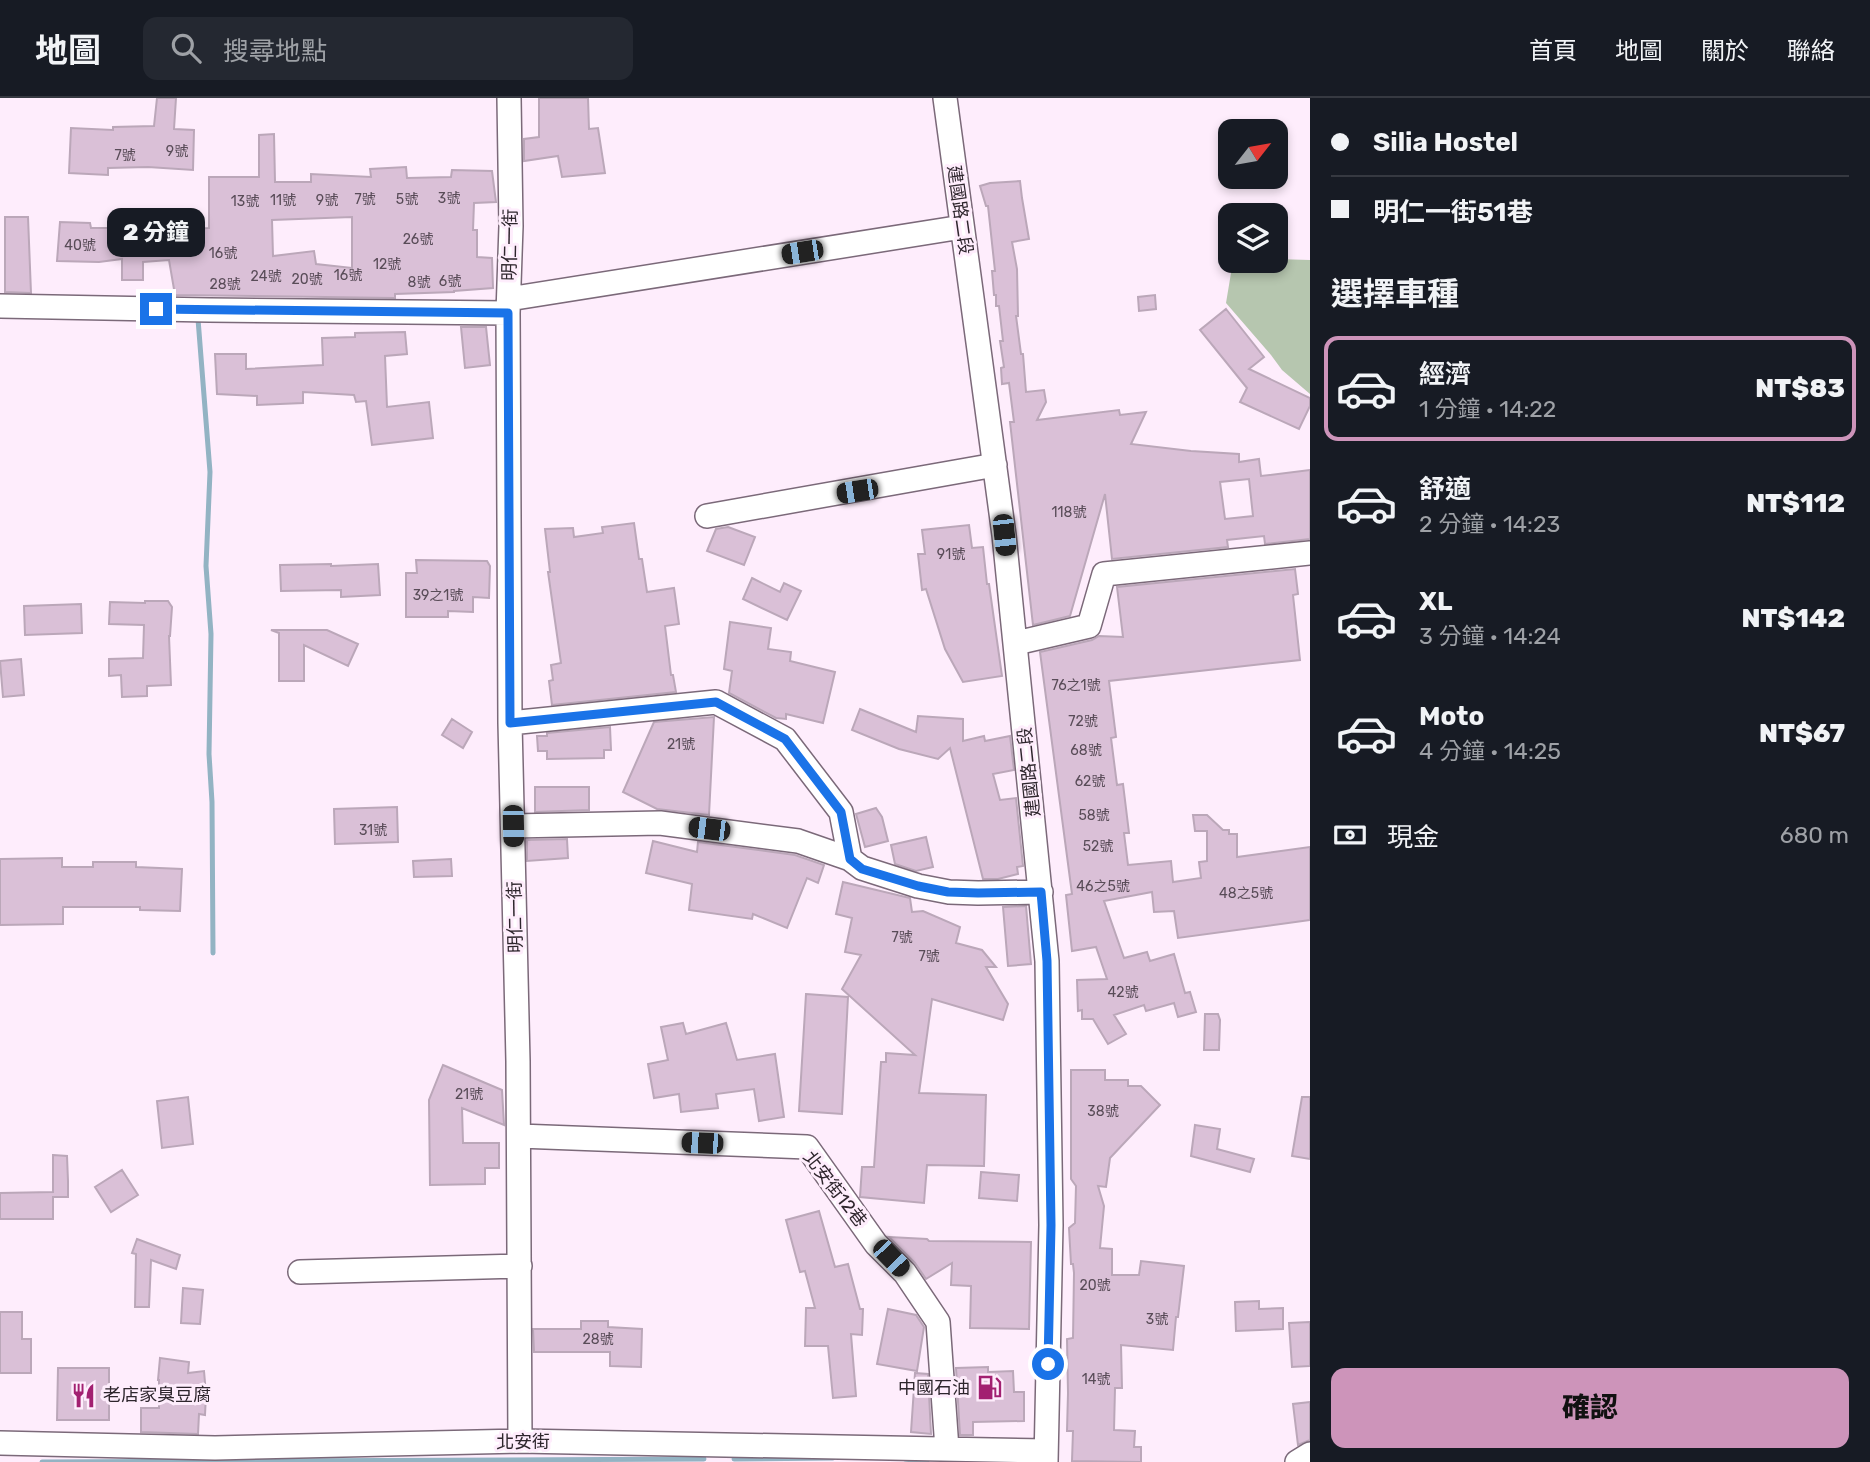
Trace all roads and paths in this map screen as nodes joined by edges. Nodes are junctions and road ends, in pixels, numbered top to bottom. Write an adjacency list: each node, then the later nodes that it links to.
1 (509, 98): 5 (street, 明仁一街)
2 (946, 98): 3 (street, 建國路二段)
3 (962, 227): 5 (street); 6 (street, 建國路二段)
4 (0, 306): 5 (street)
5 (509, 306): 10 (street, 明仁一街)
6 (995, 465): 7 (street); 9 (street, 建國路二段)
7 (707, 516)
8 (1310, 553): 9 (street)
9 (1016, 643): 13 (street, 建國路二段)
10 (510, 723): 11 (street, 明仁一街); 12 (street)
11 (513, 826): 12 (street); 14 (street, 明仁一街)
12 (850, 859): 13 (street)
13 (1041, 892): 23 (street, 建國路二段)
14 (519, 1136): 15 (street, 明仁一街); 19 (street, 北安街12巷)
15 (520, 1266): 16 (street); 17 (street, 明仁一街)
16 (300, 1272)
17 (520, 1441): 20 (street, 北安街); 22 (street, 北安街)
18 (0, 1443): 22 (street, 北安街)
19 (947, 1449): 20 (street, 北安街); 23 (street, 北安街)
20 (719, 1453)
21 (1310, 1454): 24 (street)
22 (196, 1455)
23 (1046, 1457)
24 (1297, 1462)

